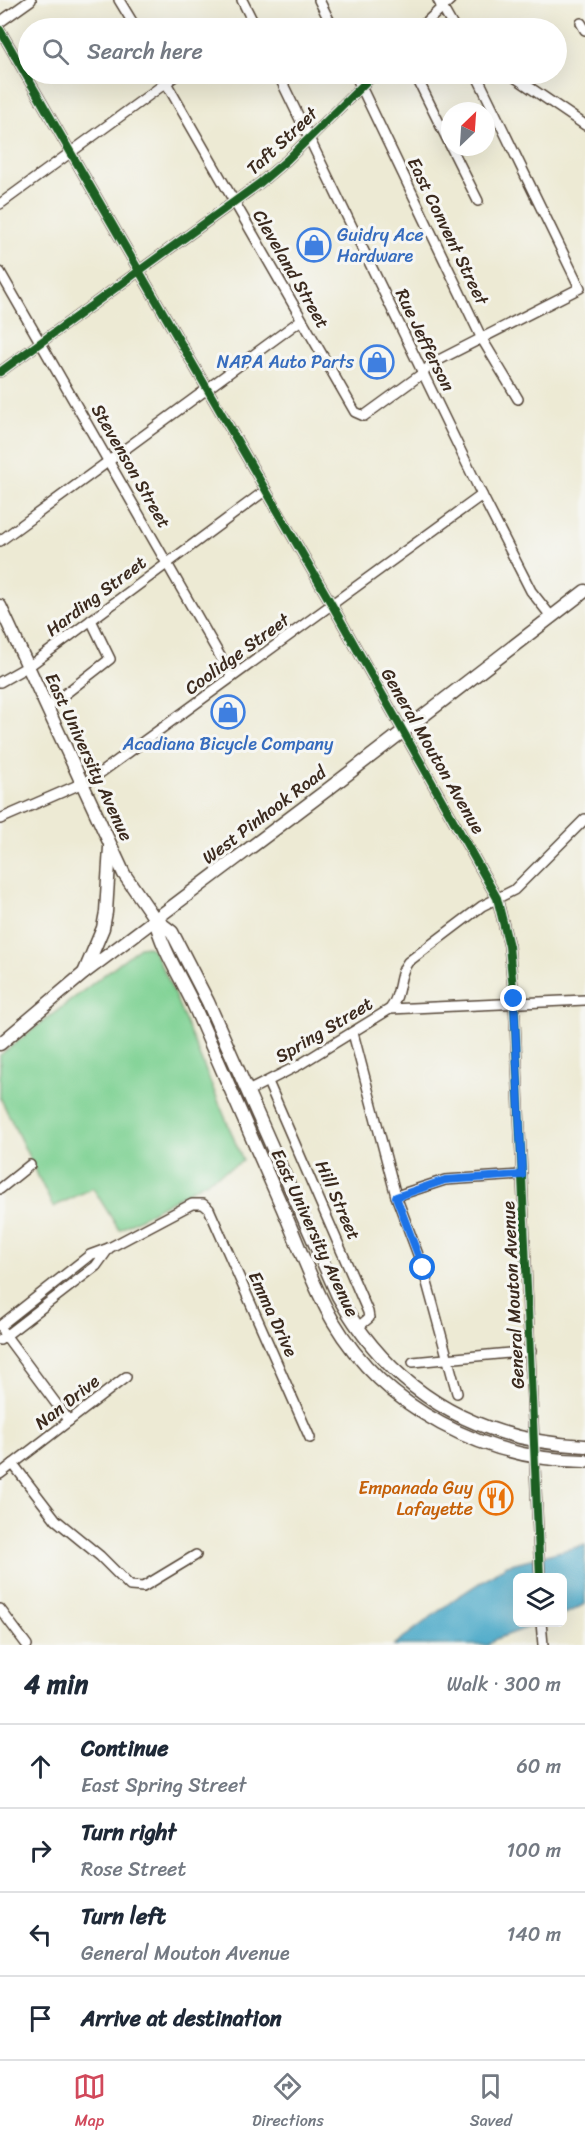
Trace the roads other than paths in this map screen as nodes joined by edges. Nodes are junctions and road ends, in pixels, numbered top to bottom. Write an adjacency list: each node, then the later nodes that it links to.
1 (31, 0): 12 (street)
2 (119, 0): 7 (street)
3 (242, 0): 8 (street)
4 (319, 0): 9 (street)
5 (450, 0): 6 (street)
6 (440, 4): 10 (street); 11 (street)
7 (130, 18)
8 (251, 18)
9 (328, 18)
10 (428, 18)
11 (448, 18)
12 (0, 22)
13 (0, 30): 14 (street, General Mouton Avenue)
14 (18, 61)
15 (31, 84): 28 (street, General Mouton Avenue)
16 (156, 84): 28 (street)
17 (167, 84): 31 (street, Cleveland Street)
18 (283, 84): 27 (street, Rue Jefferson)
19 (360, 84): 24 (street, East Convent Street)
20 (364, 84): 24 (street, Taft Street)
21 (420, 84): 26 (street)
22 (481, 84): 36 (street)
23 (525, 84): 25 (street)
24 (361, 87): 27 (street, Taft Street); 36 (street, East Convent Street)
25 (585, 125)
26 (441, 127)
27 (309, 137): 31 (street, Taft Street); 39 (street, Rue Jefferson)
28 (70, 151): 32 (street); 33 (street, General Mouton Avenue)
29 (455, 156): 30 (street)
30 (477, 201)
31 (235, 202): 33 (street, Taft Street); 35 (street, Cleveland Street)
32 (0, 204)
33 (139, 270): 37 (street, Taft Street); 40 (street, General Mouton Avenue)
34 (0, 272): 37 (street, Stevenson Street)
35 (301, 320): 39 (street, Cleveland Street); 40 (street)
36 (482, 339): 39 (street); 41 (street, East Convent Street)
37 (41, 343): 38 (street, Taft Street); 42 (street, Stevenson Street)
38 (0, 372)
39 (423, 373): 44 (street, Rue Jefferson)
40 (208, 389): 42 (street); 43 (street, General Mouton Avenue)
41 (518, 399)
42 (108, 461): 45 (street); 46 (street, Stevenson Street)
43 (266, 490): 46 (street, Harding Street); 48 (street, General Mouton Avenue)
44 (482, 495): 48 (street, Coolidge Street); 50 (street, Rue Jefferson)
45 (0, 541)
46 (168, 563): 51 (street, Harding Street); 53 (street, Stevenson Street)
47 (585, 591): 50 (main road, West Pinhook Road)
48 (332, 605): 53 (street, Coolidge Street); 56 (street, General Mouton Avenue)
49 (0, 606): 52 (main road, East University Avenue)
50 (550, 615): 56 (main road, West Pinhook Road)
51 (91, 620): 52 (street, Harding Street); 55 (street)
52 (28, 667): 54 (street, Harding Street); 55 (main road, East University Avenue)
53 (232, 677): 57 (street, Coolidge Street)
54 (0, 682)
55 (47, 708): 57 (main road, East University Avenue)
56 (403, 732): 61 (street, General Mouton Avenue); 62 (main road, West Pinhook Road)
57 (82, 784): 58 (street, Coolidge Street); 60 (main road, East University Avenue)
58 (0, 819)
59 (585, 819): 61 (street, Spring Street)
60 (110, 847): 62 (main road, East University Avenue); 63 (main road)
61 (497, 898): 65 (street, General Mouton Avenue); 66 (street, Spring Street)
62 (155, 919): 63 (main road, West Pinhook Road); 70 (main road, East University Avenue); 71 (main road, East University Avenue)
63 (84, 973): 68 (main road, West Pinhook Road)
64 (585, 1000): 65 (street)
65 (514, 1002): 66 (street); 73 (street, General Mouton Avenue)
66 (390, 1009): 67 (street, Spring Street)
67 (352, 1033): 69 (street, Spring Street); 75 (street)
68 (0, 1044)
69 (268, 1082): 70 (street, Spring Street); 76 (street, Hill Street)
70 (248, 1091): 71 (main road); 76 (main road, East University Avenue)
71 (234, 1098): 78 (main road, East University Avenue)
72 (30, 1165): 74 (street)
73 (522, 1175): 75 (street); 79 (street, General Mouton Avenue)
74 (0, 1189)
75 (396, 1197): 80 (street)
76 (357, 1328): 78 (main road); 86 (main road, East University Avenue)
77 (1, 1333): 84 (street); 85 (street, Emma Drive)
78 (344, 1337): 88 (main road, East University Avenue)
79 (531, 1350): 80 (street); 86 (street, General Mouton Avenue)
80 (449, 1357): 81 (street); 83 (street)
81 (413, 1362)
82 (126, 1377): 84 (street, Nan Drive)
83 (457, 1393)
84 (69, 1421): 90 (street, Nan Drive)
85 (310, 1438)
86 (534, 1442): 87 (main road, East University Avenue); 88 (street, General Mouton Avenue)
87 (585, 1446)
88 (534, 1457): 89 (main road, East University Avenue); 93 (street, General Mouton Avenue)
89 (585, 1461)
90 (13, 1464): 91 (street, Nan Drive); 92 (street)
91 (0, 1474)
92 (196, 1555)
93 (540, 1573)
94 (0, 1609): 96 (street)
95 (541, 1627): 97 (street)
96 (27, 1645)
97 (543, 1645)

